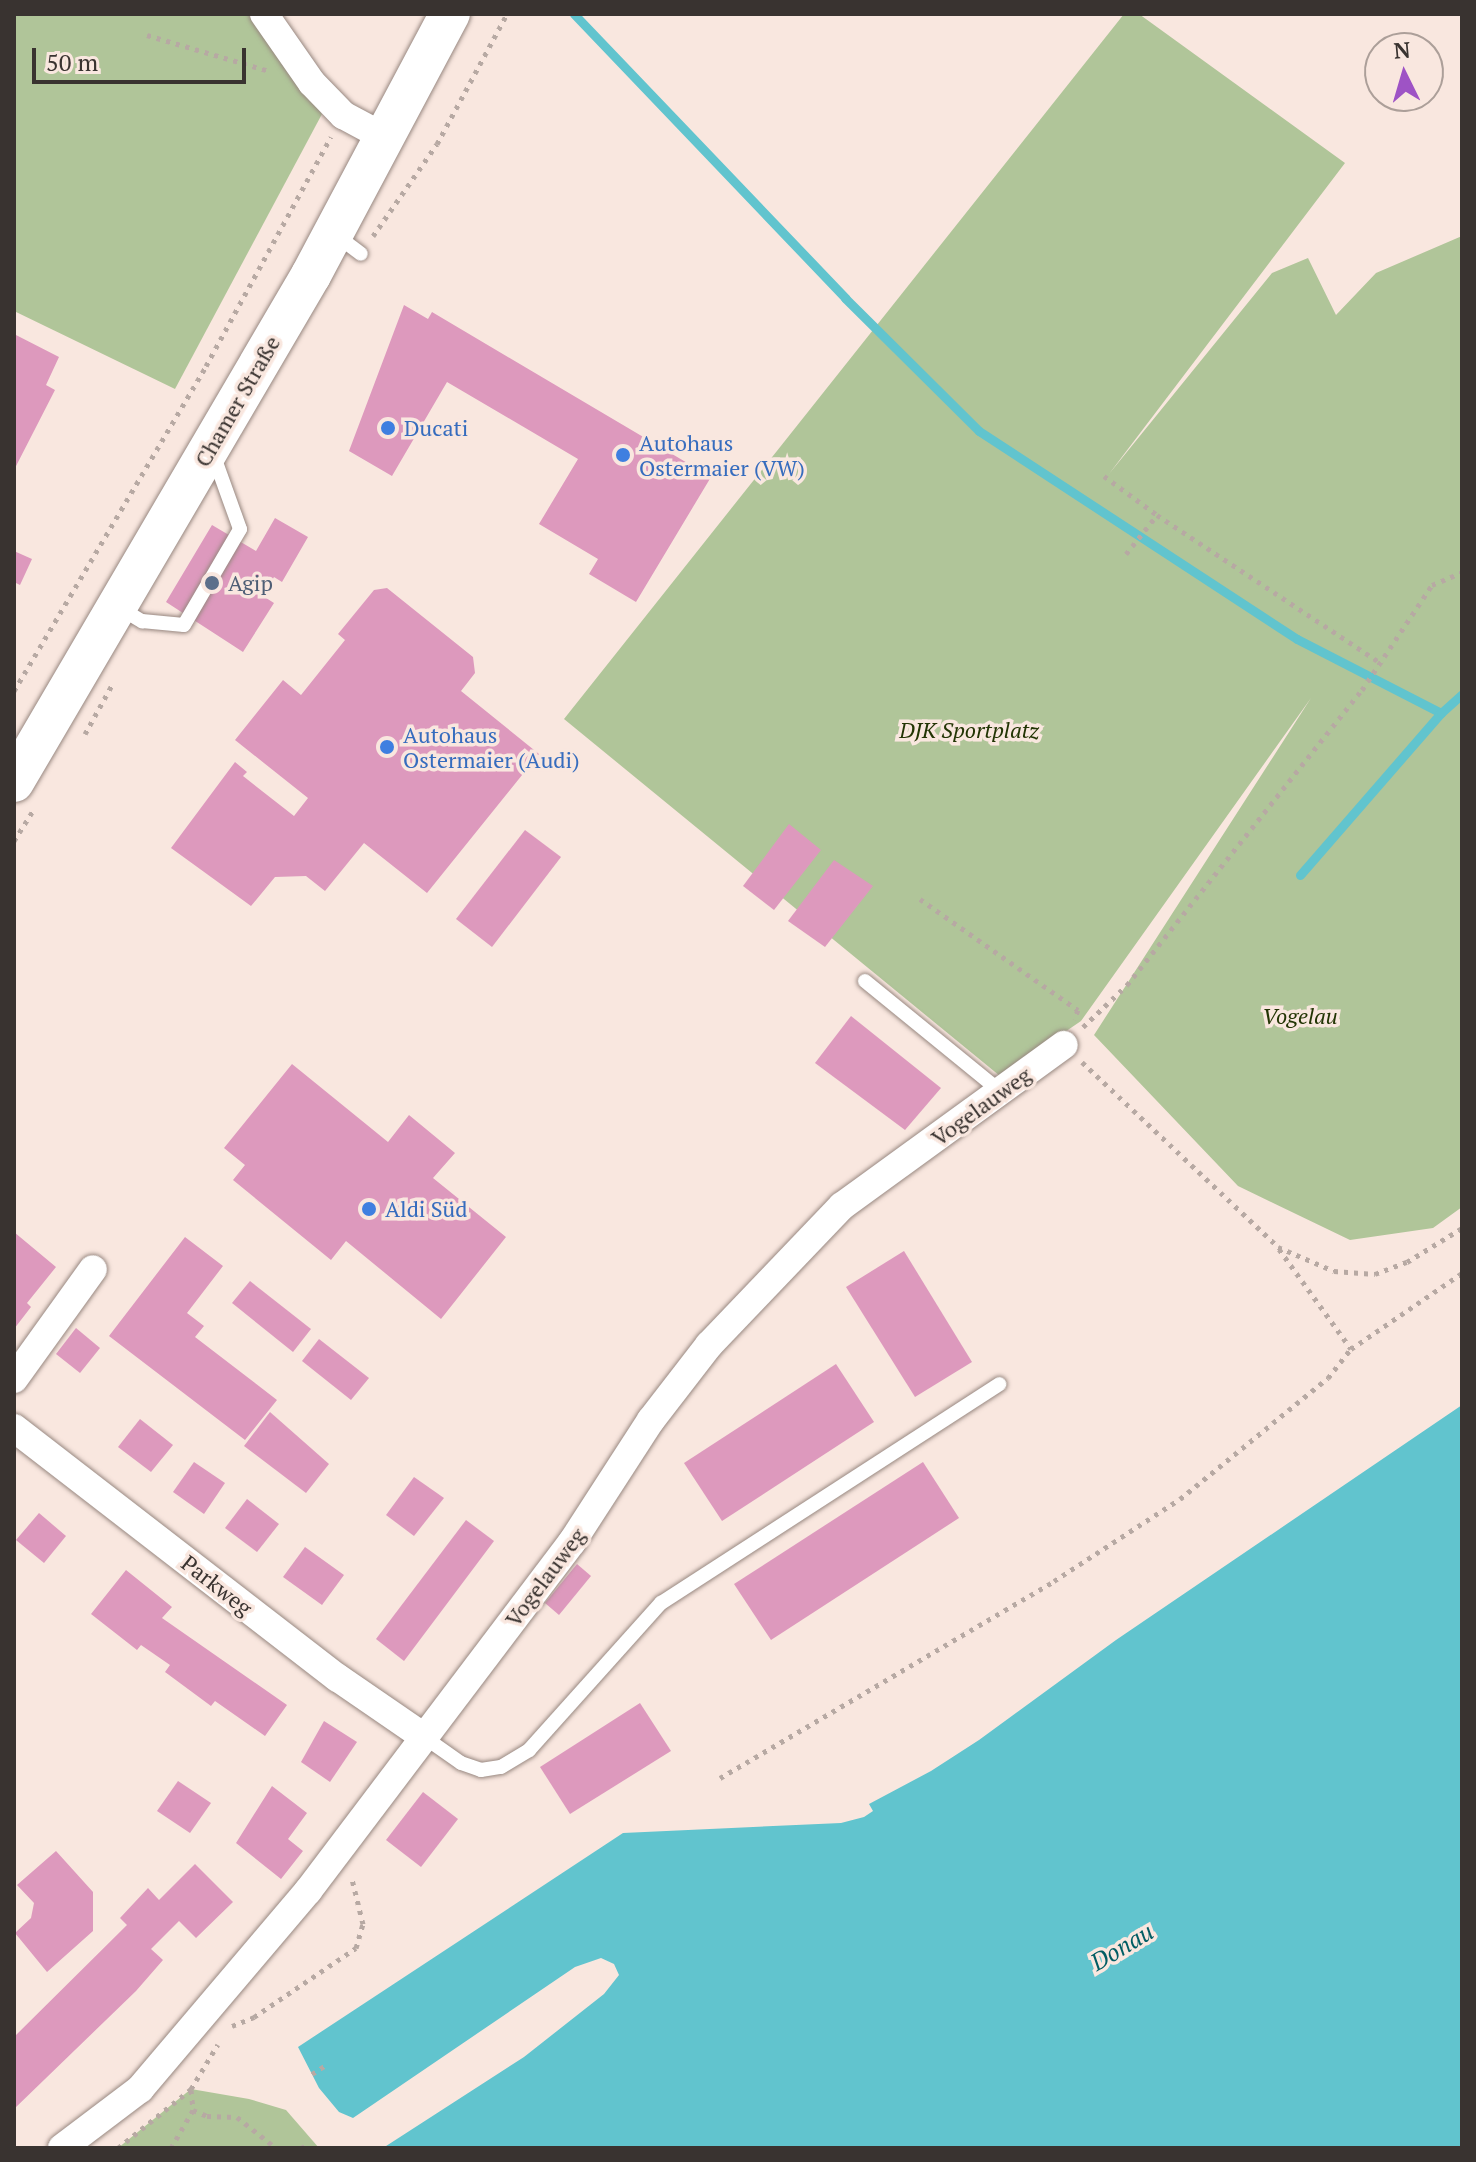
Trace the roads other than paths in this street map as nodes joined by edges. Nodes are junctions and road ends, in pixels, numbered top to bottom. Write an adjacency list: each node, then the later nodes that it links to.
1 (264, 14): 3 (street)
2 (450, 14): 3 (main road, Chamer Straße)
3 (386, 138): 4 (main road, Chamer Straße)
4 (210, 447): 5 (main road, Chamer Straße); 5 (lane)
5 (116, 605): 6 (main road, Chamer Straße)
6 (14, 782)
7 (865, 981): 9 (lane)
8 (1064, 1045): 9 (street, Vogelauweg)
9 (1001, 1092): 14 (street, Vogelauweg)
10 (93, 1269): 11 (street)
11 (14, 1379)
12 (999, 1384): 14 (lane)
13 (14, 1428): 14 (street, Parkweg)
14 (424, 1737): 15 (street, Vogelauweg)
15 (62, 2148)

